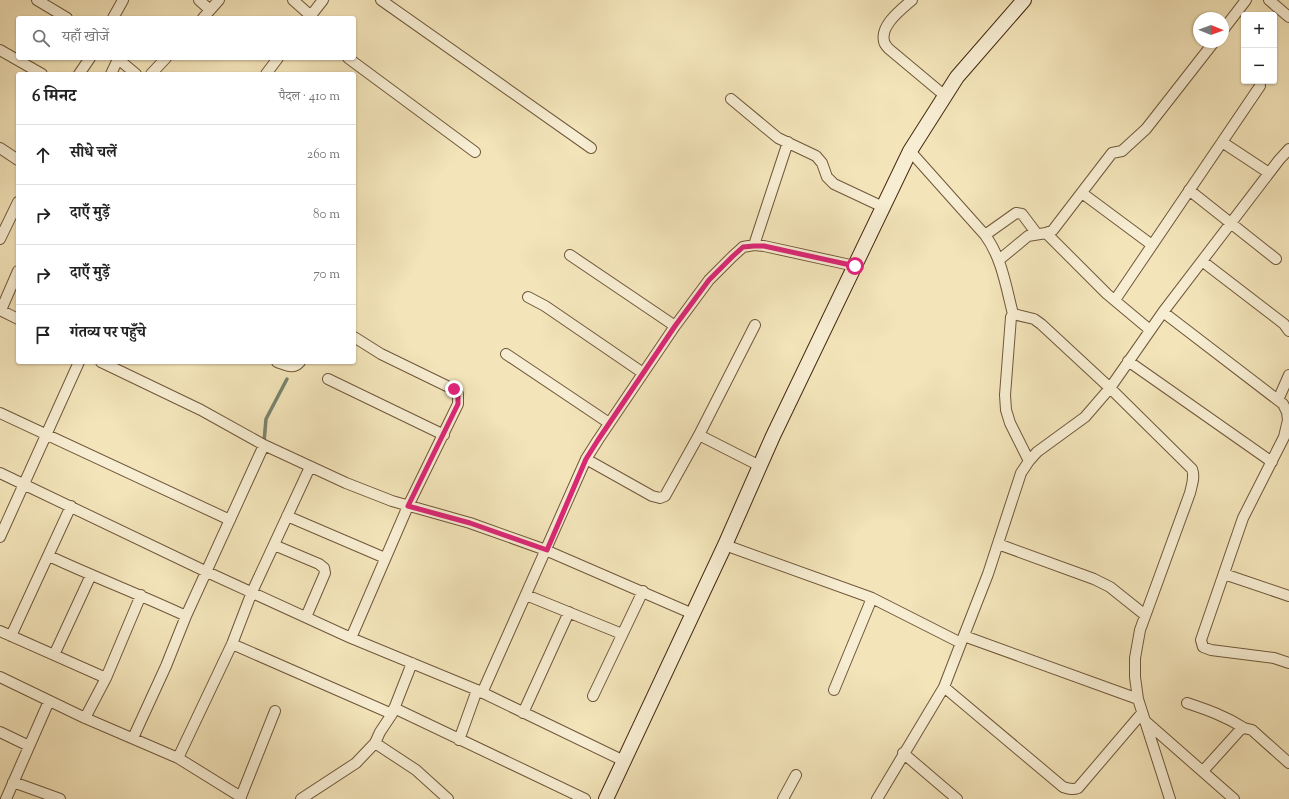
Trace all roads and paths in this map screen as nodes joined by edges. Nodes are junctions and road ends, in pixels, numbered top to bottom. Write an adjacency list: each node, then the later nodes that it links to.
1 (37, 0): 13 (street)
2 (123, 0): 14 (street)
3 (199, 0): 12 (street)
4 (219, 0): 12 (street)
5 (293, 0): 16 (street)
6 (323, 0): 17 (street)
7 (381, 0): 42 (street)
8 (912, 0): 37 (street)
9 (1024, 0): 37 (street)
10 (1246, 0): 19 (street)
11 (1269, 0): 18 (street)
12 (210, 10): 15 (street)
13 (64, 16)
14 (114, 16)
15 (205, 16)
16 (309, 16)
17 (311, 16)
18 (1289, 18)
19 (1229, 22)
20 (1209, 48): 49 (street)
21 (0, 50): 22 (street)
22 (16, 59)
23 (18, 60): 30 (street)
24 (89, 60): 31 (street)
25 (117, 60): 32 (street)
26 (118, 60): 33 (street)
27 (164, 60): 34 (street)
28 (276, 60): 35 (street)
29 (351, 60): 44 (street)
30 (38, 72)
31 (80, 72)
32 (112, 72)
33 (133, 72)
34 (153, 72)
35 (268, 72)
36 (1260, 86): 40 (street)
37 (944, 95): 45 (street)
38 (731, 99): 39 (street)
39 (788, 142): 50 (street); 57 (street)
40 (1222, 142): 47 (street); 48 (street)
41 (0, 148): 46 (street)
42 (591, 148)
43 (1289, 149): 47 (street)
44 (475, 152)
45 (910, 152): 50 (street); 54 (street)
46 (16, 159)
47 (1269, 173): 52 (street)
48 (1189, 190): 52 (street); 56 (street)
49 (1082, 192): 53 (street); 56 (street)
50 (883, 207): 62 (street)
51 (16, 211): 55 (street)
52 (1231, 224): 59 (street); 61 (street)
53 (1042, 234): 54 (street); 60 (street); 65 (street)
54 (985, 235): 60 (street)
55 (0, 238)
56 (1152, 245): 65 (street)
57 (754, 246): 62 (street); 71 (street)
58 (570, 255): 71 (street)
59 (1276, 259)
60 (999, 260): 68 (street)
61 (1202, 261): 67 (street); 73 (street)
62 (855, 266): 95 (street)
63 (16, 275): 66 (street)
64 (528, 296): 81 (street)
65 (1114, 300): 72 (street)
66 (0, 310): 69 (street)
67 (1163, 312): 72 (street); 85 (street)
68 (1013, 314): 84 (street); 93 (street)
69 (16, 318)
70 (756, 325): 90 (street)
71 (675, 326): 81 (street)
72 (1150, 330): 76 (street)
73 (1289, 331)
74 (356, 338): 89 (street)
75 (506, 354): 87 (street)
76 (1128, 361): 84 (street); 94 (street)
77 (78, 364): 88 (street)
78 (105, 364): 91 (street)
79 (282, 364): 80 (street)
80 (298, 364)
81 (643, 373): 87 (street)
82 (1289, 375): 85 (street)
83 (328, 379): 89 (street)
84 (1110, 388): 93 (street); 121 (street)
85 (1278, 400): 94 (street)
86 (0, 413): 88 (street)
87 (609, 423): 92 (street)
88 (46, 434): 98 (street); 102 (street)
89 (444, 435): 100 (street)
90 (700, 435): 92 (street); 95 (street)
91 (264, 446): 96 (street); 102 (street)
92 (586, 459): 107 (street)
93 (1029, 461): 104 (street)
94 (1272, 462): 111 (street)
95 (760, 466): 106 (street)
96 (310, 467): 100 (street); 101 (street)
97 (0, 473): 98 (street)
98 (24, 484): 99 (street); 103 (street)
99 (71, 506): 108 (street); 110 (street)
100 (408, 506): 107 (street); 109 (street)
101 (287, 516): 105 (street); 109 (street)
102 (230, 520): 110 (street)
103 (0, 537)
104 (998, 544): 121 (street); 128 (street)
105 (274, 545): 114 (street); 123 (street)
106 (725, 545): 118 (street); 120 (street)
107 (547, 550): 113 (street); 116 (street)
108 (50, 556): 112 (street); 126 (street)
109 (385, 558): 127 (street)
110 (207, 572): 114 (street); 122 (street)
111 (1224, 574): 117 (street); 132 (street)
112 (91, 575): 115 (street); 130 (street)
113 (643, 591): 120 (street); 125 (street)
114 (252, 592): 123 (street); 129 (street)
115 (141, 595): 122 (street); 134 (street)
116 (526, 595): 119 (street); 137 (street)
117 (1289, 596)
118 (872, 598): 128 (street); 136 (street)
119 (569, 612): 125 (street); 144 (street)
120 (693, 614): 155 (street)
121 (1146, 615): 139 (street)
122 (186, 616): 149 (street)
123 (306, 617): 127 (street)
124 (0, 631): 126 (street)
125 (622, 634): 138 (street)
126 (11, 636): 130 (street)
127 (350, 638): 131 (street)
128 (962, 640): 135 (street); 139 (street)
129 (232, 644): 143 (street); 154 (street)
130 (54, 655): 134 (street)
131 (412, 663): 137 (street); 143 (street)
132 (1289, 663)
133 (0, 677): 140 (street)
134 (106, 678): 146 (street)
135 (944, 687): 145 (street); 153 (street)
136 (834, 690)
137 (479, 692): 144 (street); 150 (street)
138 (593, 696)
139 (1138, 698): 145 (street)
140 (48, 701): 146 (street); 152 (street)
141 (1187, 703): 147 (street)
142 (275, 711): 160 (street)
143 (393, 711): 150 (street); 151 (street)
144 (523, 713): 155 (street)
145 (1143, 717): 157 (street); 171 (street)
146 (85, 718): 149 (street)
147 (1244, 728): 156 (street); 157 (street)
148 (0, 732): 152 (street)
149 (133, 738): 154 (street)
150 (459, 740): 166 (street)
151 (375, 743): 163 (street); 165 (street)
152 (29, 746): 159 (street)
153 (903, 753): 169 (street); 170 (street)
154 (178, 758): 160 (street)
155 (624, 761): 167 (street)
156 (1289, 763)
157 (1203, 772): 172 (street)
158 (796, 775): 168 (street)
159 (13, 782): 161 (street); 162 (street)
160 (241, 798)
161 (6, 799)
162 (60, 799)
163 (301, 799)
164 (433, 799): 165 (street)
165 (447, 799)
166 (586, 799)
167 (606, 799)
168 (783, 799)
169 (877, 799)
170 (957, 799)
171 (1170, 799)
172 (1234, 799)

